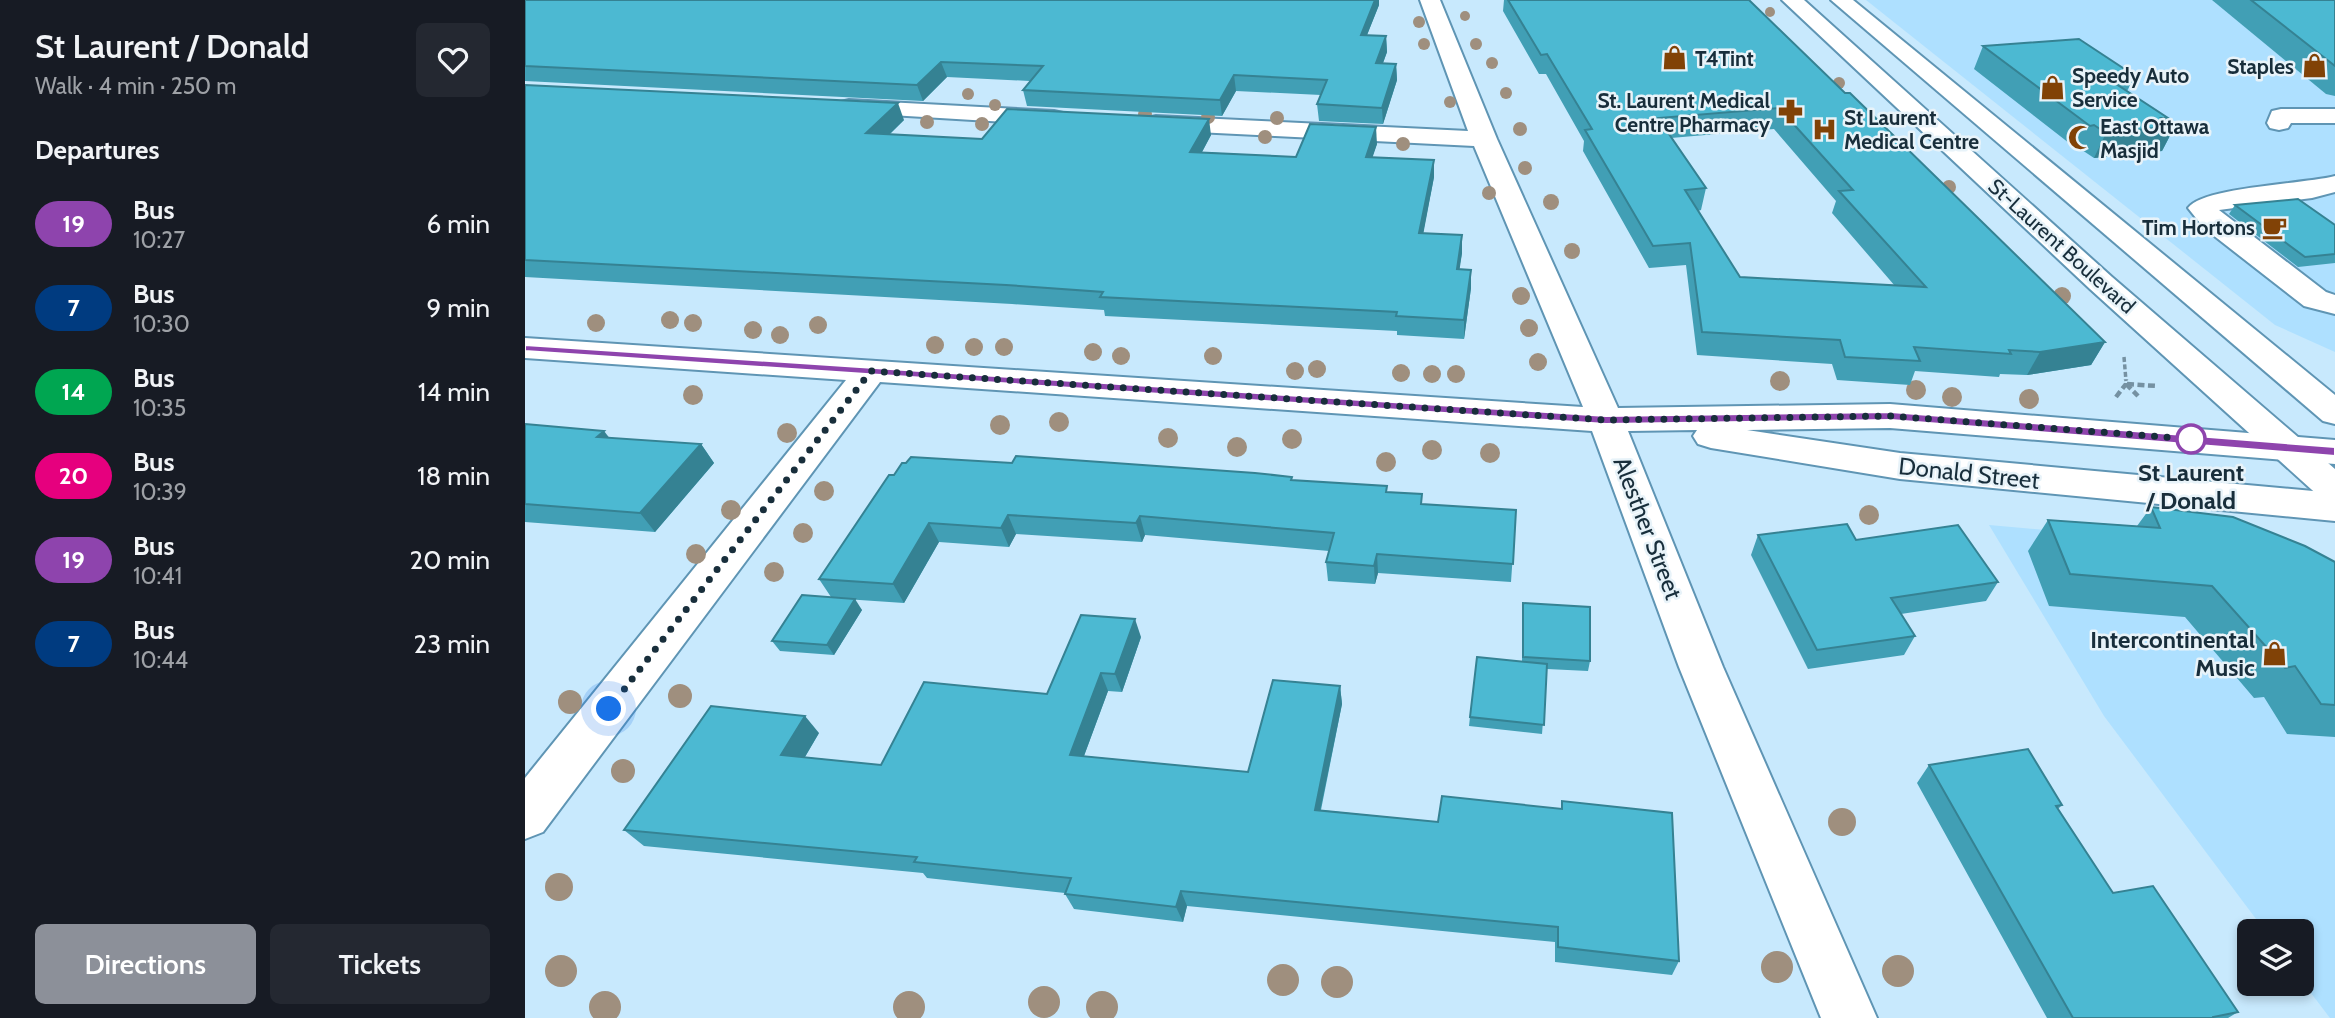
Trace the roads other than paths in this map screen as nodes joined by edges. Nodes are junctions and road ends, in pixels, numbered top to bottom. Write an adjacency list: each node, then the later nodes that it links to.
1 (1430, 0): 9 (street, Alesther Street)
2 (1791, 0): 16 (street, St-Laurent Boulevard)
3 (1841, 0): 14 (street, St-Laurent Boulevard)
4 (828, 106): 6 (street)
5 (2335, 116): 8 (street)
6 (1076, 119)
7 (1131, 121): 9 (street)
8 (2279, 123)
9 (1484, 139): 15 (street, Alesther Street)
10 (2335, 184): 11 (street)
11 (2335, 304)
12 (525, 348): 13 (street, Donald Street)
13 (871, 371): 15 (street, Donald Street); 20 (street)
14 (2335, 414)
15 (1606, 420): 16 (street, Donald Street); 19 (street, Donald Street); 21 (street, Alesther Street)
16 (2289, 448): 17 (street, Donald Street); 18 (street, St-Laurent Boulevard)
17 (2335, 452)
18 (2335, 490)
19 (2335, 507)
20 (525, 816)
21 (1849, 1018)

